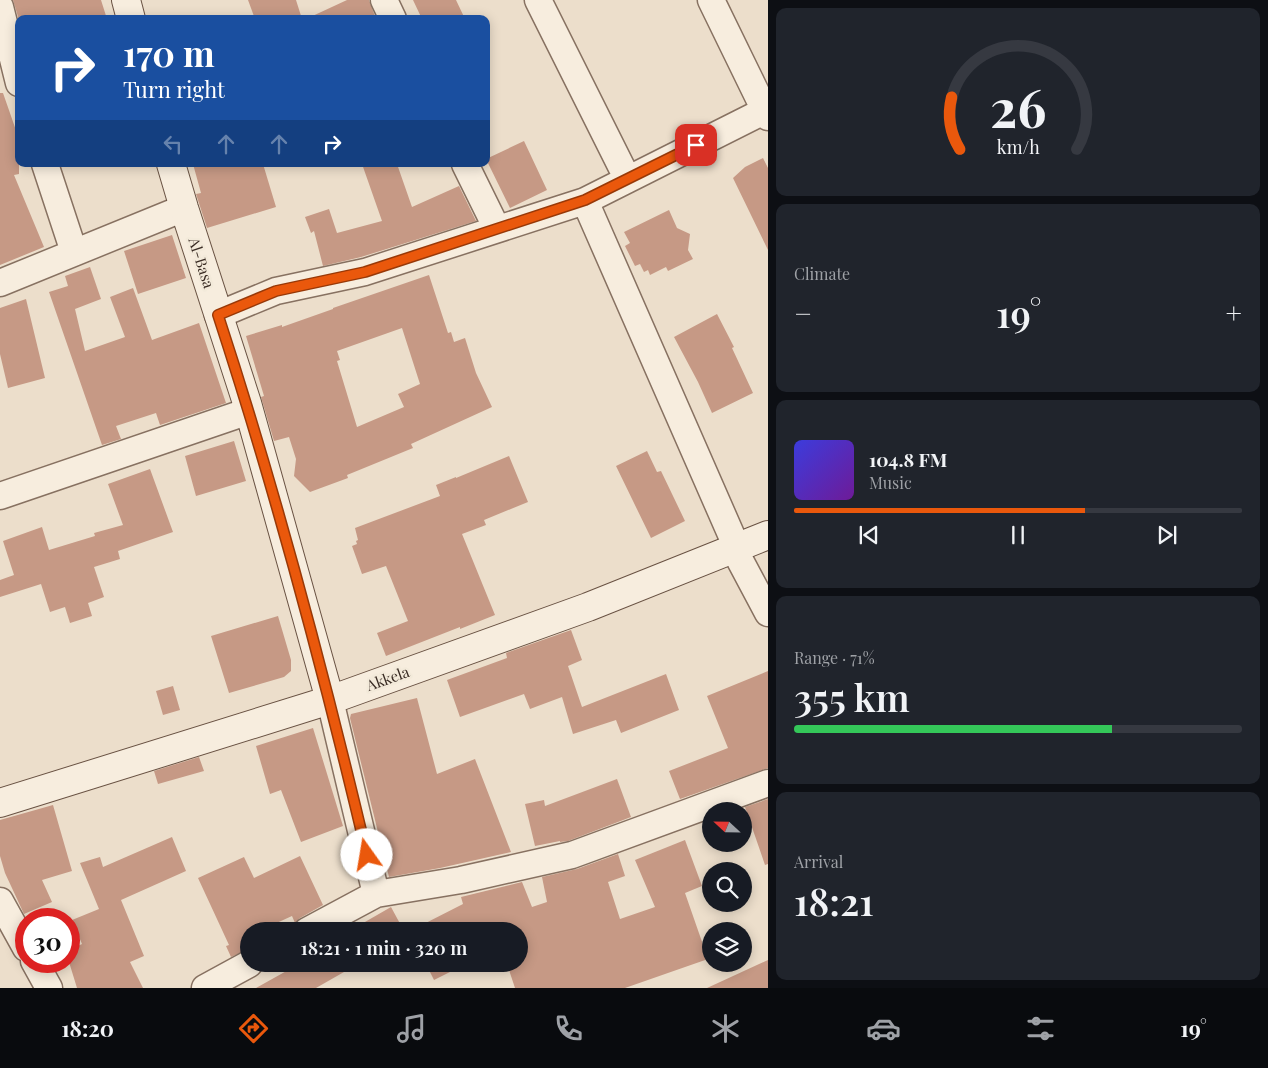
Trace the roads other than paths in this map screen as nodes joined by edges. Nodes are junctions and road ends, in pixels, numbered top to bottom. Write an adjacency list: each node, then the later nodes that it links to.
1 (126, 0): 6 (street)
2 (384, 0): 7 (street)
3 (538, 0): 13 (street)
4 (711, 0): 9 (street)
5 (0, 7): 8 (street)
6 (130, 15)
7 (391, 15)
8 (11, 75)
9 (767, 112): 13 (street)
10 (46, 167): 17 (street)
11 (173, 167): 15 (street, Al-Basa)
12 (466, 167): 16 (street)
13 (627, 178): 14 (street)
14 (585, 200): 16 (street); 23 (street)
15 (184, 208): 17 (street); 19 (street, Al-Basa)
16 (497, 229): 19 (street)
17 (74, 252): 18 (street)
18 (0, 283)
19 (218, 315): 20 (street, Al-Basa)
20 (248, 411): 21 (street); 25 (street, Al-Basa)
21 (0, 496)
22 (768, 535): 23 (street, Akkela)
23 (736, 548): 24 (street); 25 (street, Akkela)
24 (768, 613)
25 (330, 700): 27 (street, Akkela); 28 (street, Al-Basa)
26 (768, 783): 28 (street)
27 (0, 802)
28 (376, 894): 30 (street)
29 (0, 901): 31 (street)
30 (325, 922)
31 (15, 928)
32 (240, 969): 35 (street)
33 (41, 973): 34 (street)
34 (49, 988)
35 (205, 988)

